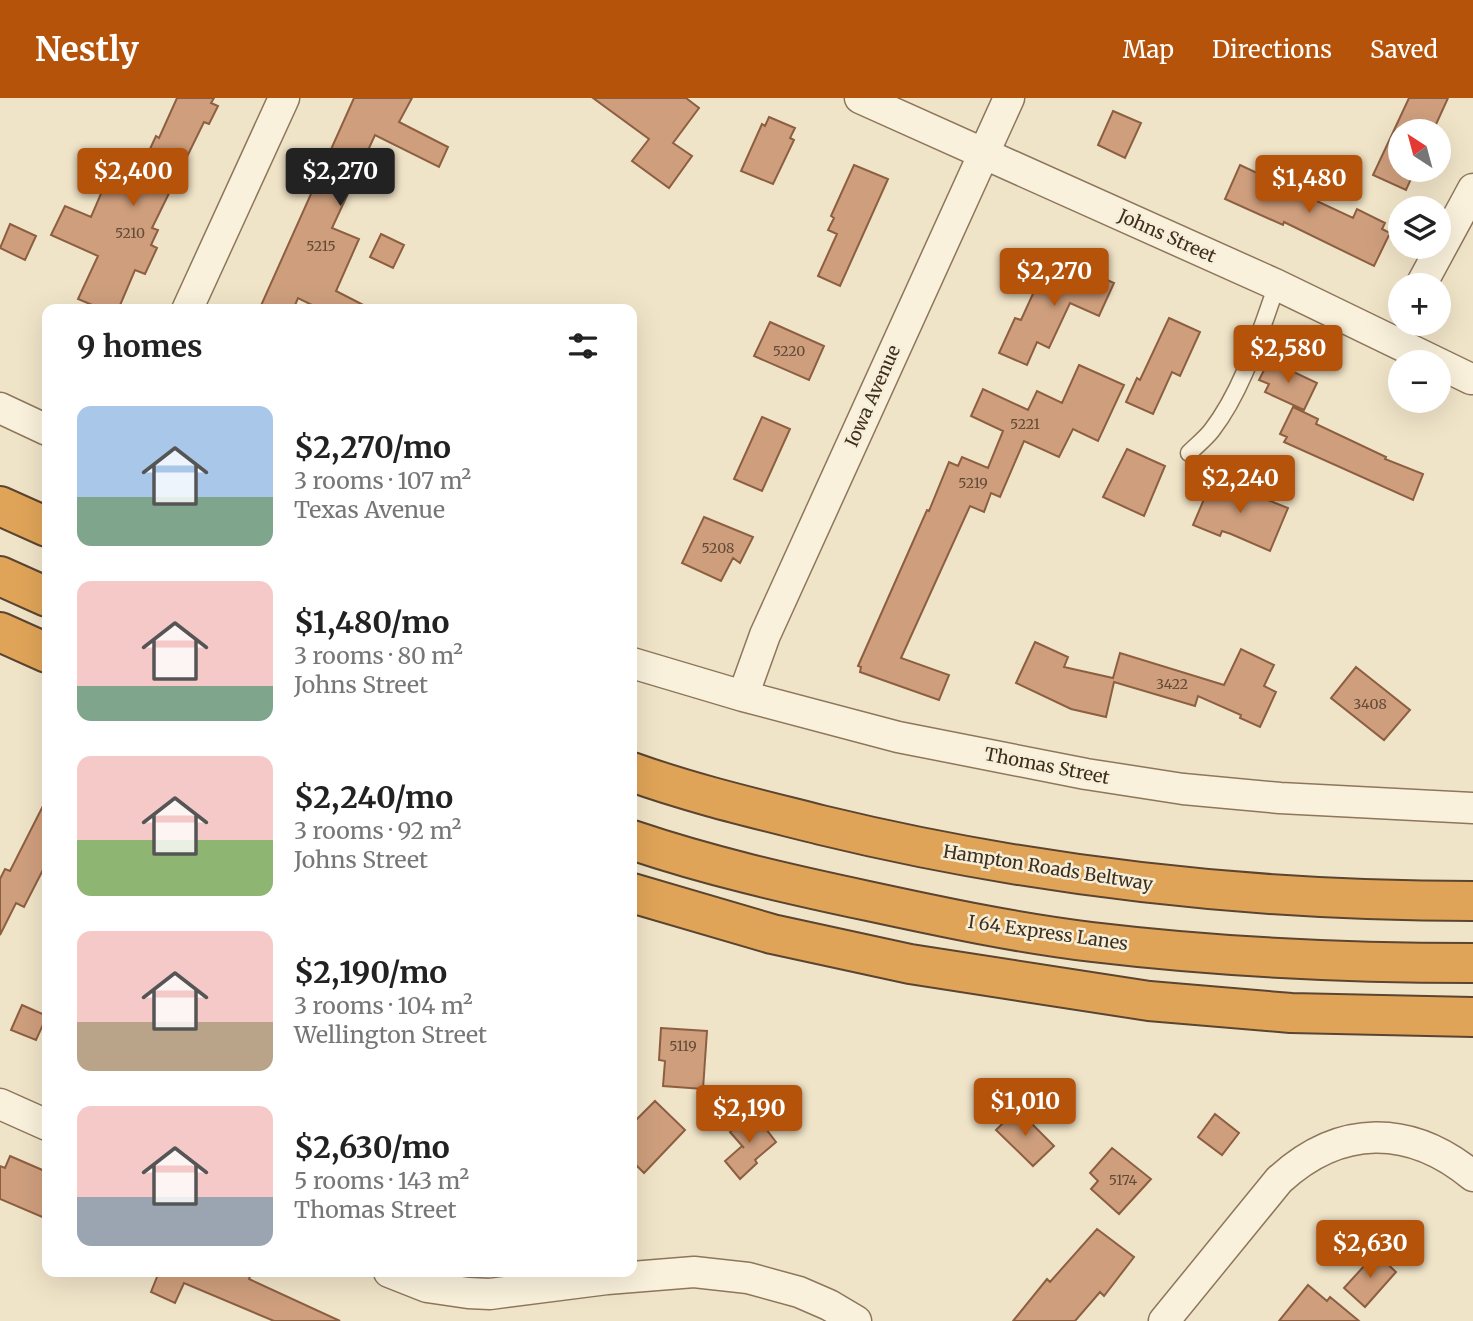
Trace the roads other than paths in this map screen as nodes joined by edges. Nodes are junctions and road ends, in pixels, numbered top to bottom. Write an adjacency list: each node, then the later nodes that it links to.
1 (284, 98): 8 (street)
2 (860, 98): 4 (street, Johns Street)
3 (1009, 98): 4 (street, Iowa Avenue)
4 (983, 154): 7 (street, Johns Street); 22 (street, Iowa Avenue)
5 (1473, 188): 6 (street)
6 (1427, 273)
7 (1277, 285): 9 (street, Johns Street); 14 (lane)
8 (190, 304)
9 (1388, 328)
10 (1405, 336): 11 (street, Johns Street)
11 (1471, 379)
12 (0, 408): 13 (street)
13 (42, 428)
14 (1189, 453)
15 (0, 506): 16 (highway)
16 (42, 525)
17 (0, 576): 18 (highway)
18 (42, 595)
19 (0, 632): 20 (highway)
20 (42, 651)
21 (637, 664): 22 (street, Thomas Street)
22 (743, 696): 24 (street, Thomas Street)
23 (637, 774): 27 (highway, Hampton Roads Beltway)
24 (1473, 808)
25 (637, 841): 28 (highway, I 64 Express Lanes)
26 (637, 894): 29 (highway)
27 (1473, 901)
28 (1473, 963)
29 (1473, 1017)
30 (0, 1104): 31 (street)
31 (42, 1123)
32 (1473, 1176): 38 (street)
33 (402, 1277): 36 (street)
34 (632, 1277): 36 (street)
35 (637, 1277): 37 (street)
36 (473, 1283)
37 (856, 1321)
38 (1164, 1321)

